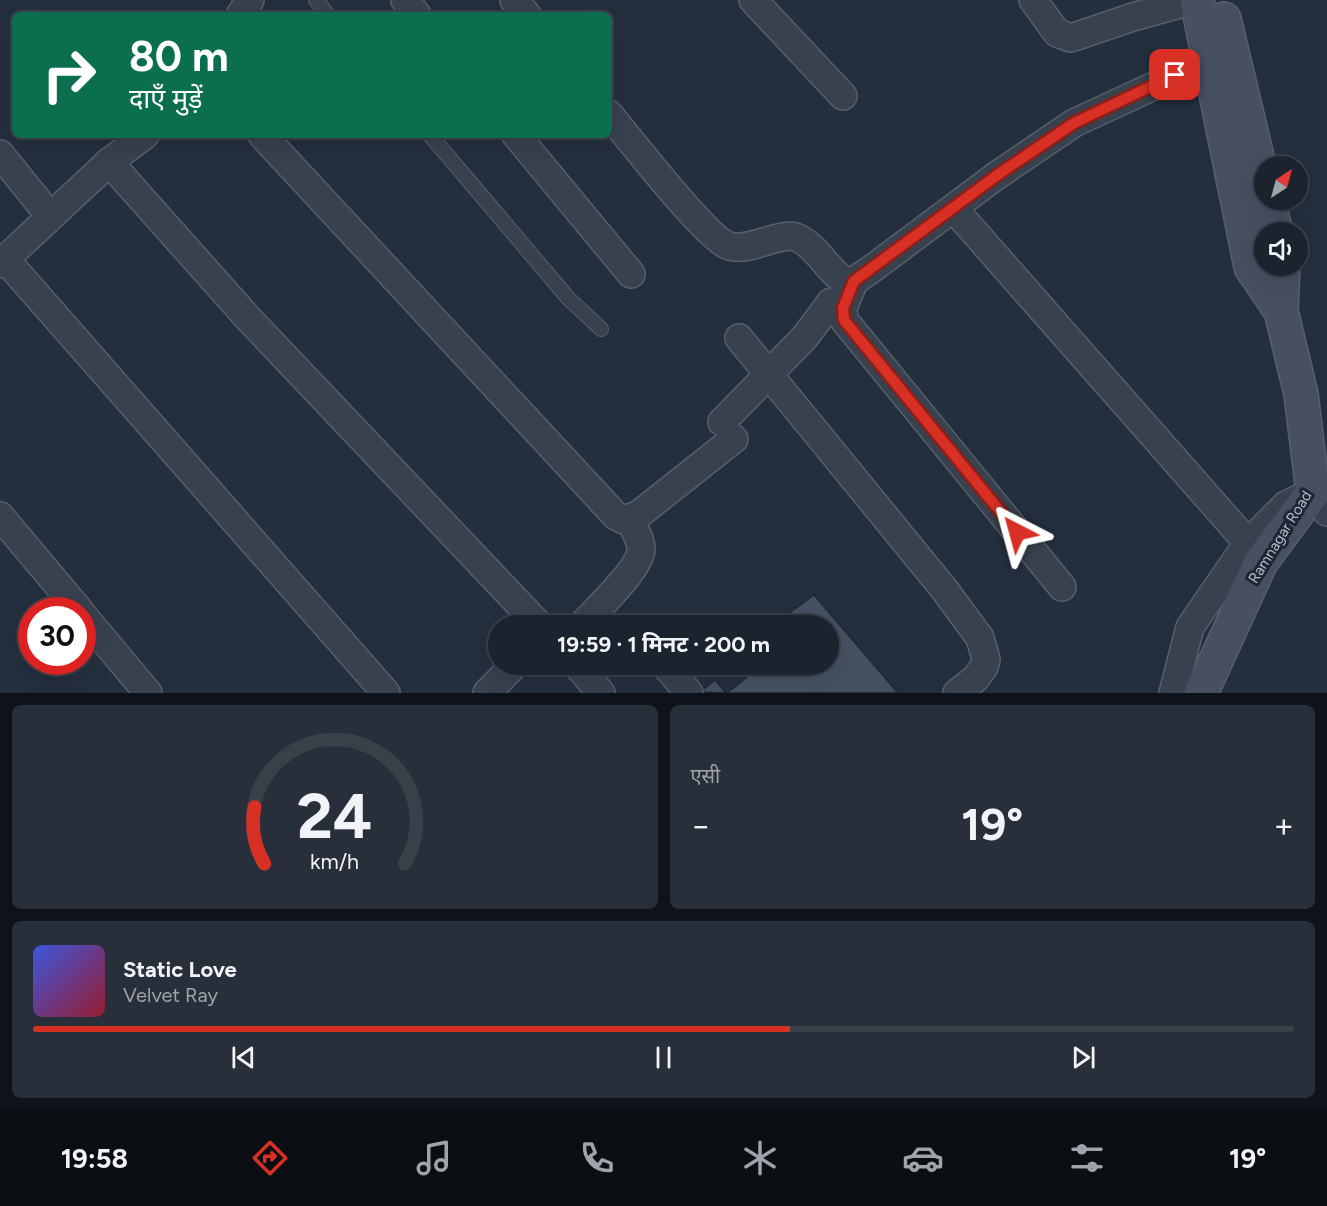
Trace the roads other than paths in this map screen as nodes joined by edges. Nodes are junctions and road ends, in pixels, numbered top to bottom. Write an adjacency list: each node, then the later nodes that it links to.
1 (316, 0): 8 (lane)
2 (405, 0): 9 (street)
3 (514, 0): 10 (street)
4 (753, 0): 12 (street)
5 (1034, 0): 6 (street)
6 (1196, 0): 11 (main road)
7 (1220, 0): 19 (main road)
8 (326, 12)
9 (415, 12)
10 (524, 12)
11 (1210, 60): 21 (street); 28 (main road)
12 (843, 96)
13 (612, 118): 26 (street)
14 (141, 138): 20 (street)
15 (265, 138): 34 (street)
16 (433, 138): 29 (lane)
17 (518, 138): 24 (street)
18 (0, 154): 22 (street)
19 (1257, 156)
20 (109, 162): 22 (street); 38 (street)
21 (954, 208): 26 (street); 35 (street)
22 (50, 216): 23 (street)
23 (2, 261): 45 (street)
24 (631, 274)
25 (1282, 276): 28 (main road, Ramnagar Road)
26 (854, 281): 36 (street)
27 (831, 302): 31 (street)
28 (1281, 311): 32 (main road, Ramnagar Road)
29 (601, 328)
30 (739, 338): 31 (street)
31 (770, 376): 34 (street); 49 (street)
32 (1322, 497): 35 (street); 51 (main road, Ramnagar Road)
33 (0, 516): 37 (street)
34 (629, 518): 39 (street)
35 (1248, 543): 50 (street)
36 (1062, 587)
37 (68, 597)
38 (530, 615)
39 (591, 615)
40 (96, 631): 44 (street)
41 (504, 675): 46 (street)
42 (585, 675): 47 (street)
43 (673, 675): 48 (street)
44 (148, 693)
45 (386, 693)
46 (487, 693)
47 (601, 693)
48 (689, 693)
49 (957, 693)
50 (1173, 693)
51 (1201, 693)

